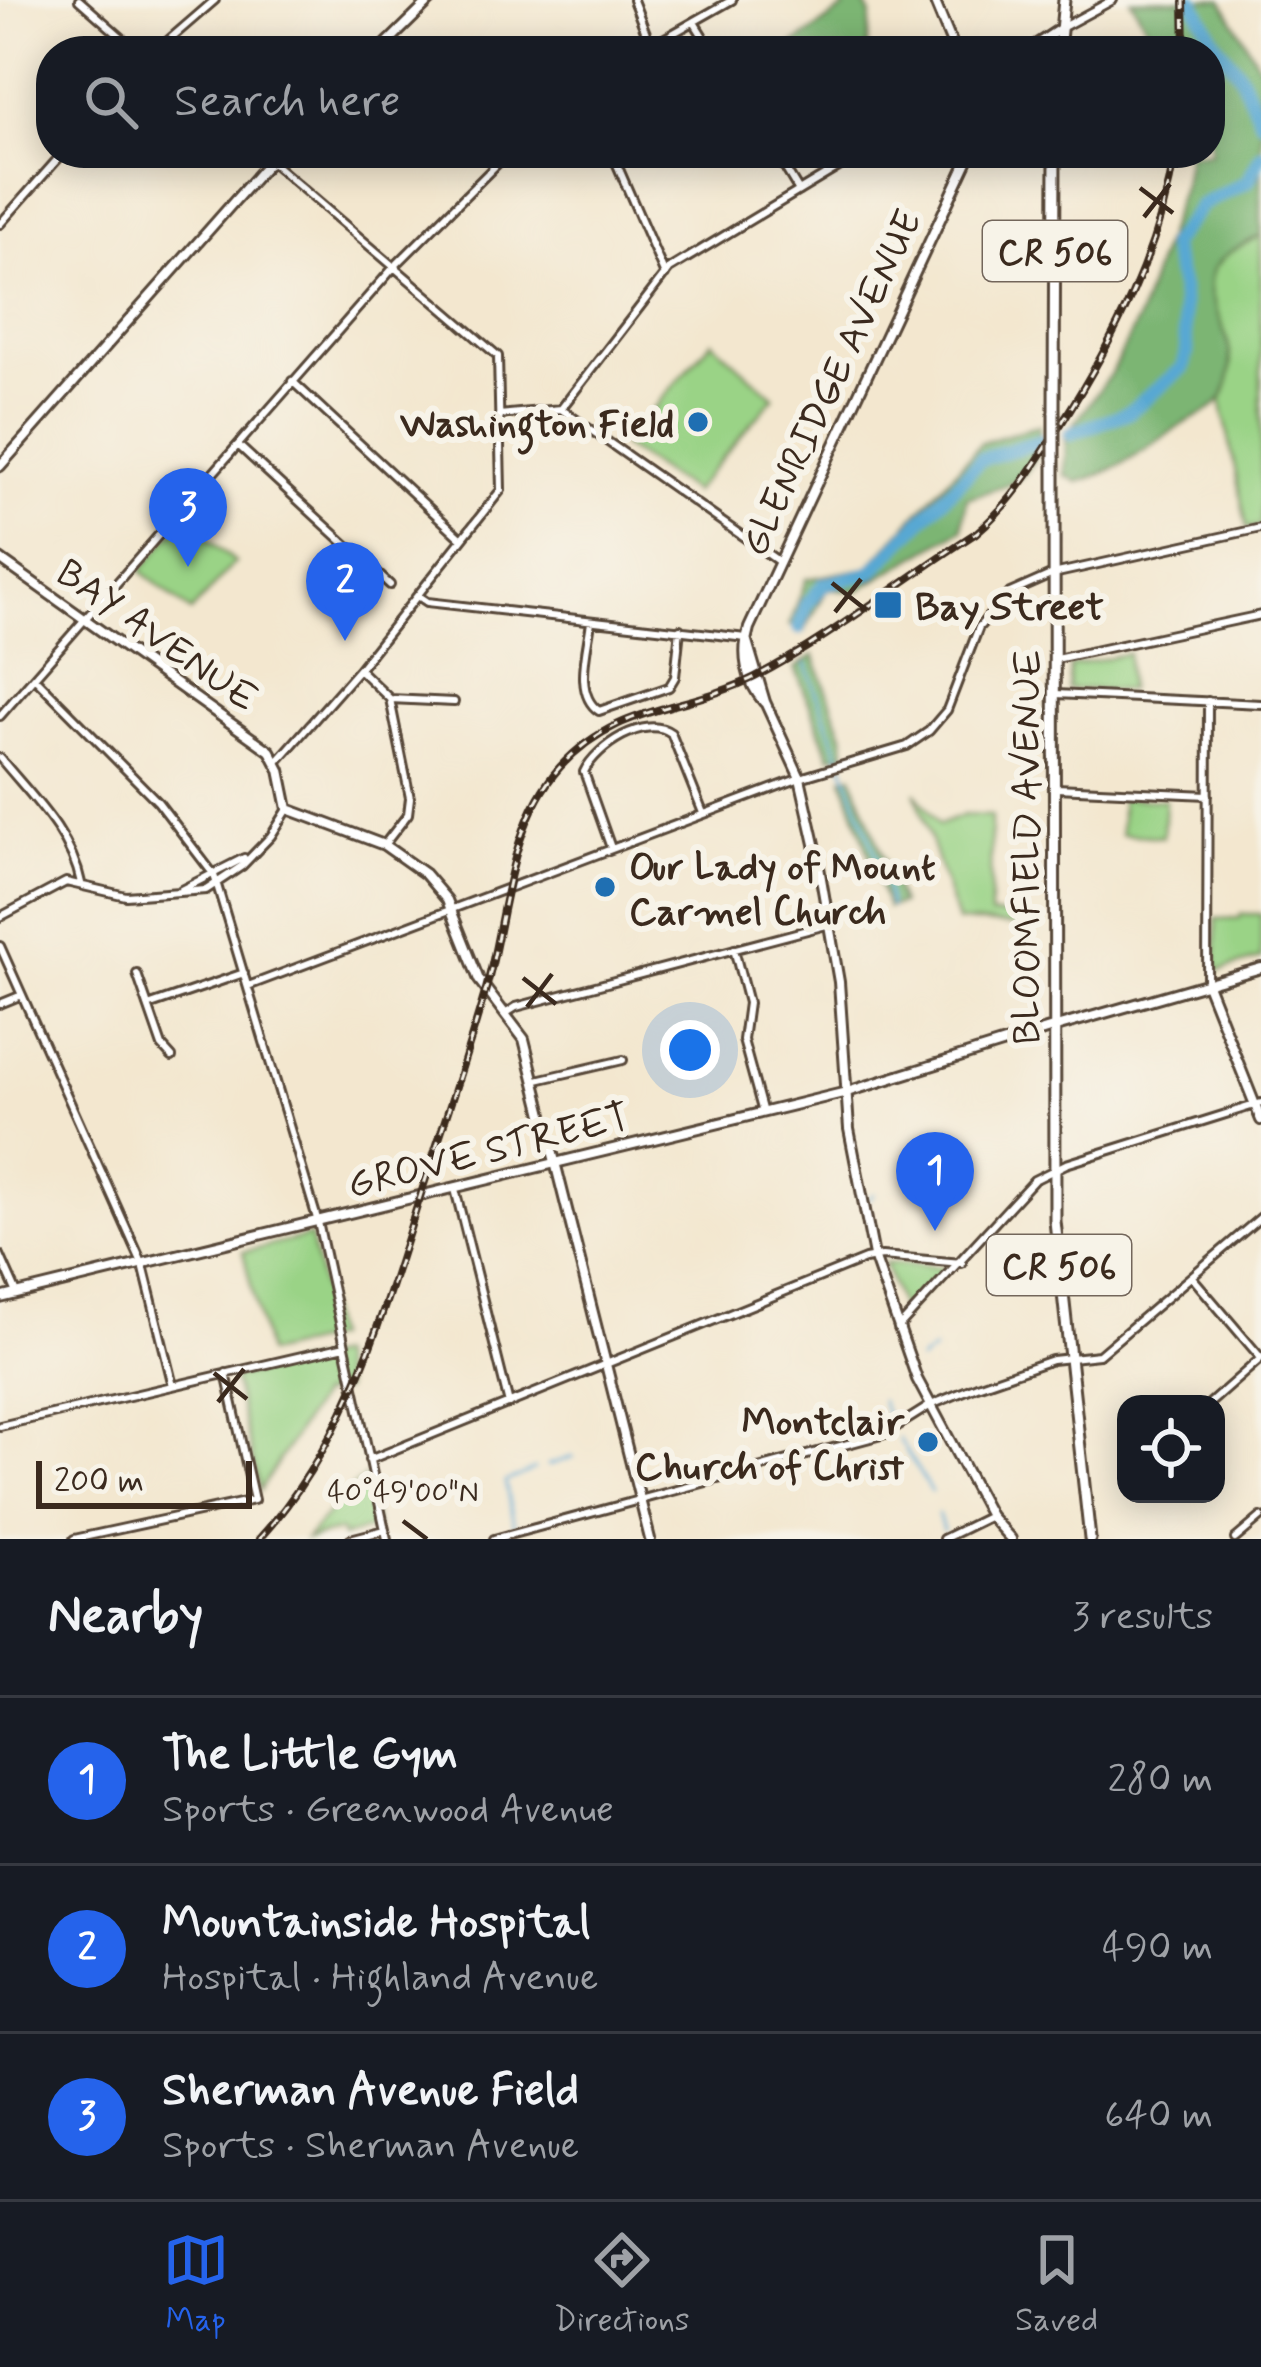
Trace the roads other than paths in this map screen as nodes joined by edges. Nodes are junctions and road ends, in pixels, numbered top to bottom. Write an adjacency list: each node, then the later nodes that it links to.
1 (79, 0): 12 (street)
2 (215, 0): 13 (street)
3 (431, 0): 14 (street)
4 (633, 0): 15 (street)
5 (732, 0): 10 (street)
6 (934, 0): 18 (street)
7 (1064, 0): 11 (main road)
8 (1096, 0): 9 (street)
9 (1111, 1): 11 (street)
10 (694, 22): 16 (street); 17 (street)
11 (1061, 28): 19 (street); 20 (main road)
12 (120, 36)
13 (173, 36)
14 (395, 36)
15 (643, 36)
16 (668, 36)
17 (703, 36)
18 (949, 36)
19 (1049, 36)
20 (1060, 36)
21 (50, 168): 31 (street)
22 (258, 168): 38 (street)
23 (284, 168): 32 (street)
24 (493, 168): 32 (street)
25 (618, 168): 33 (street)
26 (785, 168): 30 (street)
27 (837, 168): 30 (street)
28 (964, 168): 42 (street, GLENRIDGE AVENUE)
29 (1055, 168): 43 (main road, BLOOMFIELD AVENUE / CR 506, bridge)
30 (799, 191): 33 (street)
31 (0, 224)
32 (394, 267): 34 (street); 36 (street)
33 (664, 274): 35 (street)
34 (292, 381): 37 (street); 40 (street)
35 (561, 410): 36 (street); 42 (street)
36 (500, 415): 40 (street)
37 (238, 446): 44 (street); 47 (street)
38 (0, 466)
39 (1261, 528): 43 (street)
40 (462, 539): 45 (street)
41 (0, 559): 47 (street, BAY AVENUE)
42 (778, 561): 50 (street, GLENRIDGE AVENUE)
43 (1053, 574): 51 (main road, BLOOMFIELD AVENUE / CR 506); 62 (street)
44 (390, 585)
45 (418, 596): 48 (street); 52 (street)
46 (1261, 615): 51 (street)
47 (86, 620): 53 (street); 61 (street, BAY AVENUE)
48 (591, 620): 49 (street); 49 (street)
49 (680, 629): 50 (street)
50 (746, 638): 62 (street)
51 (1056, 659): 54 (main road, BLOOMFIELD AVENUE / CR 506)
52 (359, 669): 55 (street); 61 (street)
53 (35, 678): 59 (street); 70 (street)
54 (1056, 694): 56 (street); 63 (main road, BLOOMFIELD AVENUE / CR 506)
55 (390, 699): 57 (street); 67 (street)
56 (1208, 701): 58 (street); 64 (street)
57 (454, 702)
58 (1261, 704)
59 (0, 716)
60 (0, 758): 71 (street)
61 (277, 762): 65 (street)
62 (800, 778): 66 (street); 76 (street)
63 (1056, 788): 64 (street); 88 (main road, BLOOMFIELD AVENUE / CR 506)
64 (1208, 795): 82 (street)
65 (288, 809): 67 (street); 69 (street)
66 (704, 813): 68 (street); 68 (street)
67 (384, 845): 74 (street)
68 (611, 848): 74 (street)
69 (248, 857): 70 (street); 72 (street)
70 (214, 875): 72 (street); 73 (street)
71 (81, 883): 73 (street); 75 (street)
72 (217, 885): 73 (street); 81 (street)
73 (180, 891)
74 (451, 909): 83 (street); 87 (street)
75 (0, 916)
76 (830, 924): 78 (street); 92 (street)
77 (0, 946): 84 (street)
78 (734, 949): 87 (street); 94 (street)
79 (1261, 968): 82 (street, GROVE STREET)
80 (137, 974): 86 (street)
81 (244, 974): 83 (street); 86 (street)
82 (1207, 984): 88 (street, GROVE STREET); 93 (street)
83 (248, 986): 100 (street)
84 (22, 994): 85 (street); 104 (street)
85 (0, 1004)
86 (148, 1006): 89 (street)
87 (505, 1014): 91 (street)
88 (1056, 1027): 92 (street, GROVE STREET); 97 (main road, BLOOMFIELD AVENUE / CR 506)
89 (172, 1057)
90 (623, 1060): 91 (street)
91 (537, 1080): 96 (street)
92 (847, 1092): 94 (street, GROVE STREET); 102 (street)
93 (1258, 1103): 95 (street); 97 (street)
94 (763, 1112): 96 (street, GROVE STREET)
95 (1261, 1120)
96 (557, 1164): 98 (street, GROVE STREET); 112 (street)
97 (1055, 1170): 103 (street); 111 (main road, BLOOMFIELD AVENUE / CR 506)
98 (455, 1189): 100 (street, GROVE STREET); 116 (street)
99 (1261, 1217): 105 (street)
100 (318, 1222): 104 (street, GROVE STREET); 109 (street)
101 (0, 1256): 106 (street)
102 (874, 1256): 103 (street); 108 (street); 112 (street)
103 (962, 1263): 108 (street)
104 (143, 1265): 106 (street, GROVE STREET); 114 (street)
105 (1192, 1276): 110 (street); 111 (street)
106 (17, 1293): 107 (street, GROVE STREET)
107 (0, 1298)
108 (898, 1328): 117 (street)
109 (345, 1346): 113 (street); 119 (street)
110 (1261, 1359): 115 (street)
111 (1070, 1360): 117 (street); 130 (main road, BLOOMFIELD AVENUE / CR 506)
112 (606, 1365): 116 (street); 120 (street)
113 (226, 1373): 114 (street); 124 (street)
114 (173, 1386): 118 (street)
115 (1219, 1395)
116 (509, 1404): 119 (street)
117 (932, 1405): 120 (street); 121 (street)
118 (0, 1426)
119 (369, 1460): 123 (street)
120 (640, 1499): 126 (street); 127 (street)
121 (990, 1516): 128 (street); 129 (street)
122 (1261, 1517): 131 (street)
123 (386, 1534): 125 (street)
124 (74, 1539)
125 (350, 1539)
126 (494, 1539)
127 (650, 1539)
128 (943, 1539)
129 (1011, 1539)
130 (1090, 1539)
131 (1235, 1539)

